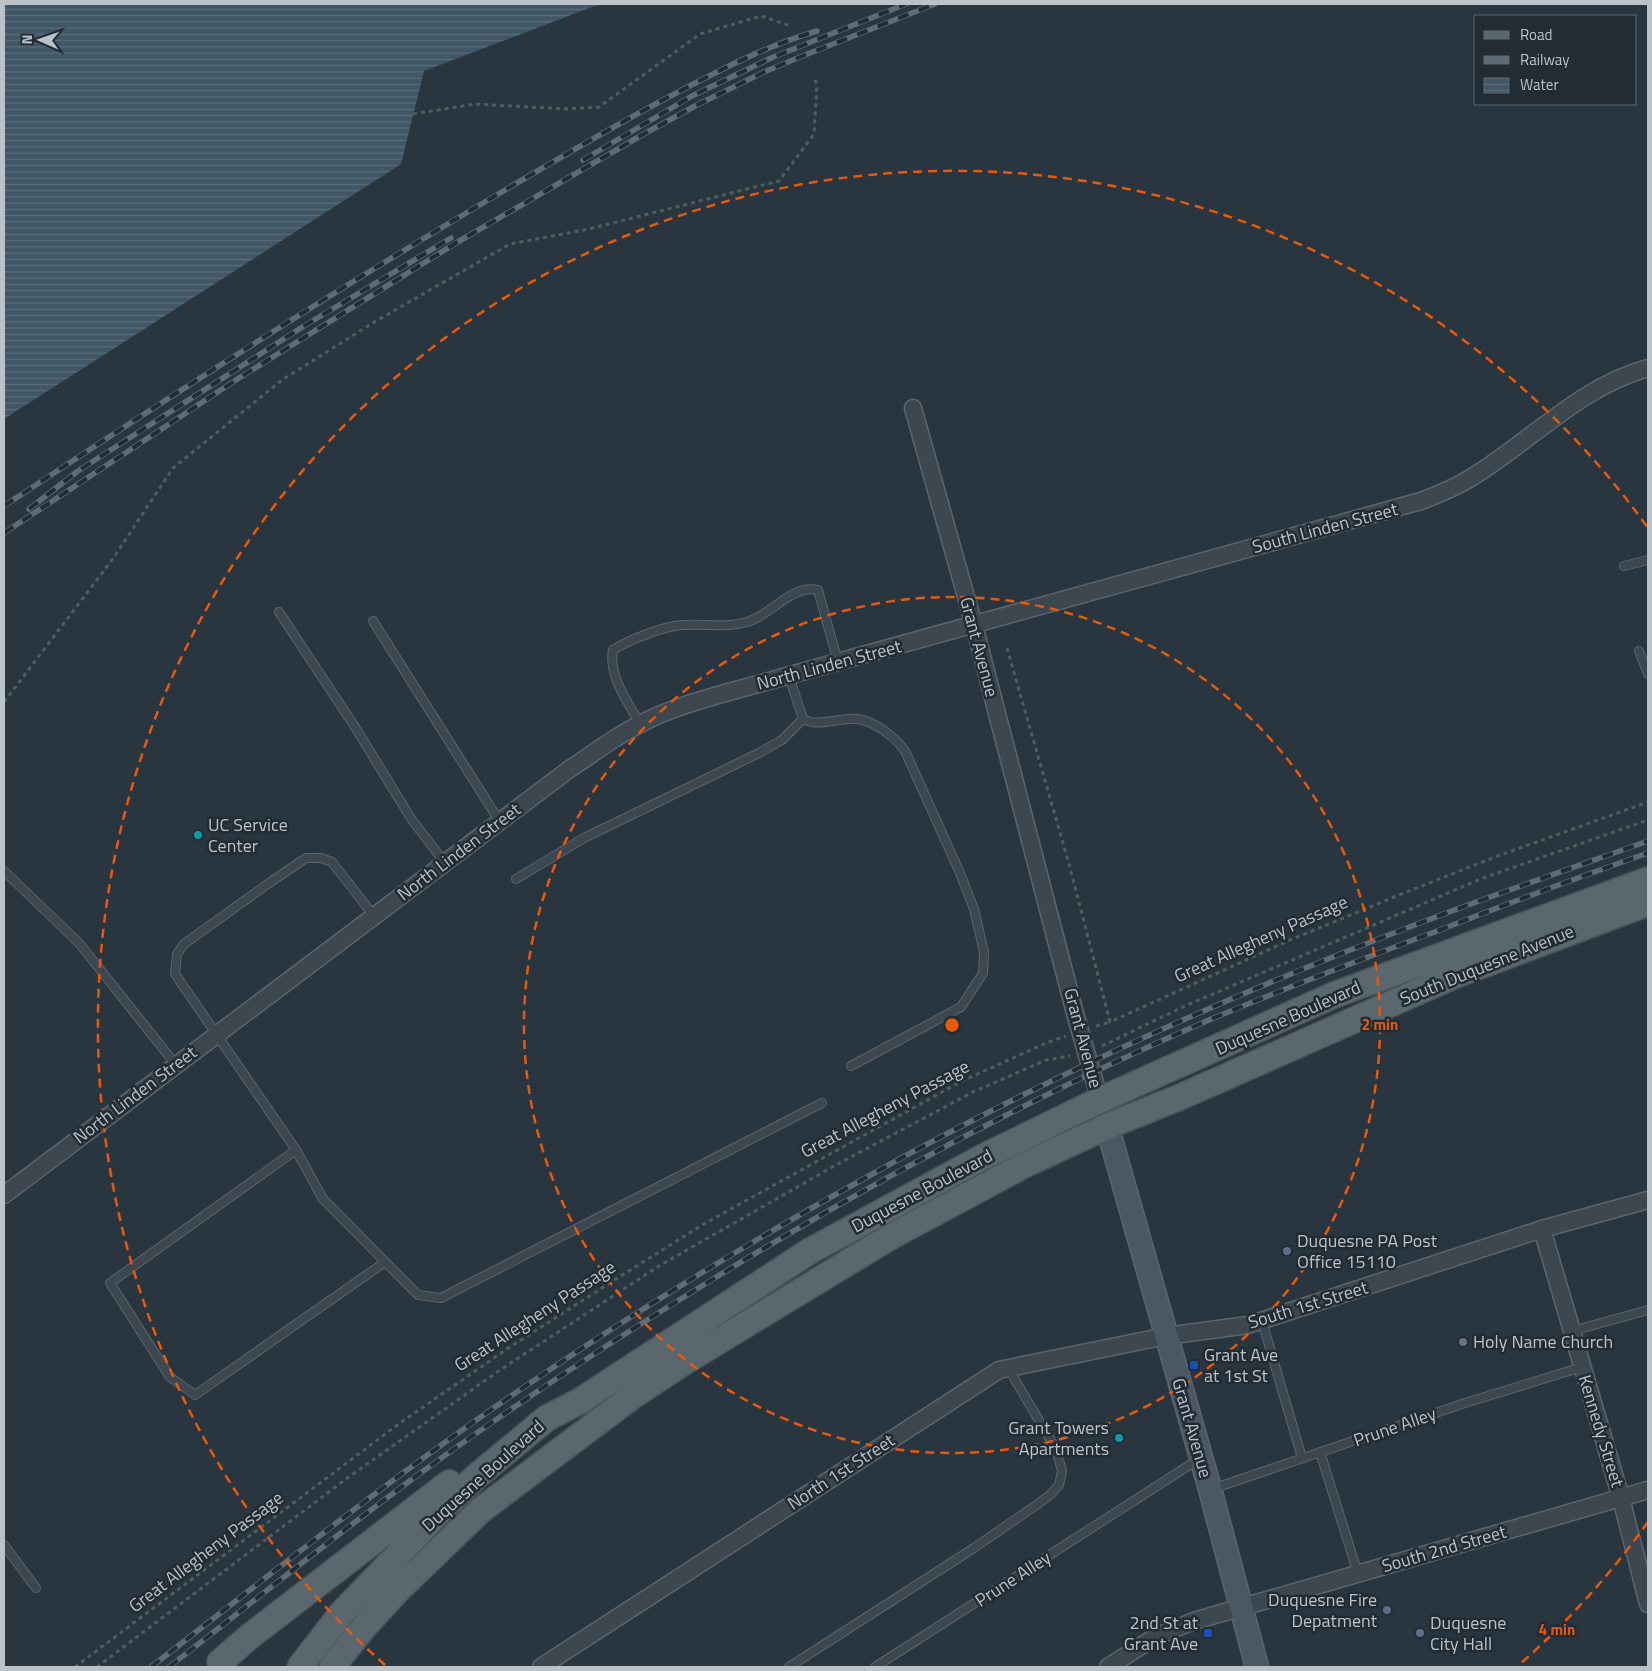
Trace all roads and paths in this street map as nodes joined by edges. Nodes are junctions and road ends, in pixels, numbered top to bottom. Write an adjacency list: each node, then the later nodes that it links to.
1 (788, 25): 3 (path)
2 (814, 77): 16 (path)
3 (413, 114)
4 (1648, 368): 10 (street, South Linden Street)
5 (912, 408): 10 (street, Grant Avenue)
6 (1648, 560): 7 (lane)
7 (1624, 566)
8 (279, 612): 22 (lane)
9 (373, 621): 21 (lane)
10 (974, 625): 13 (street, North Linden Street); 30 (street, Grant Avenue)
11 (1007, 648): 19 (path, Great Allegheny Passage)
12 (1639, 651): 14 (lane)
13 (838, 662): 15 (street, North Linden Street); 18 (lane)
14 (1648, 674)
15 (789, 676): 17 (lane); 18 (street, North Linden Street)
16 (4, 702)
17 (803, 719): 24 (lane); 32 (lane)
18 (640, 724): 21 (street, North Linden Street)
19 (1648, 802)
20 (1648, 820): 30 (path)
21 (500, 822): 22 (street, North Linden Street)
22 (445, 863): 27 (street, North Linden Street)
23 (5, 875): 31 (lane)
24 (516, 879)
25 (1648, 880): 33 (main road, Duquesne Boulevard)
26 (1648, 903): 35 (main road, South Duquesne Avenue)
27 (374, 916): 28 (street, North Linden Street); 28 (lane)
28 (217, 1034): 31 (street, North Linden Street); 36 (lane)
29 (1046, 1043): 61 (path, Great Allegheny Passage)
30 (1086, 1054): 33 (street, Grant Avenue); 62 (path)
31 (176, 1064): 37 (street, North Linden Street)
32 (851, 1066)
33 (1100, 1100): 35 (street, Grant Avenue); 47 (main road, Duquesne Boulevard)
34 (822, 1103): 40 (lane)
35 (1108, 1126): 44 (street, Grant Avenue); 48 (main road, Duquesne Boulevard)
36 (296, 1150): 40 (lane); 40 (lane)
37 (4, 1195)
38 (1648, 1200): 39 (street, South 1st Street)
39 (1542, 1229): 42 (street, South 1st Street); 43 (street, Kennedy Street)
40 (385, 1262)
41 (1648, 1310): 43 (lane)
42 (1262, 1321): 44 (street, South 1st Street); 51 (lane)
43 (1572, 1331): 45 (street, Kennedy Street)
44 (1166, 1336): 46 (street, North 1st Street); 50 (street, Grant Avenue)
45 (1582, 1367): 49 (lane, Prune Alley); 54 (street, Kennedy Street)
46 (1008, 1368): 66 (street, North 1st Street); 67 (lane)
47 (547, 1418): 48 (main road); 60 (main road); 64 (main road, Duquesne Boulevard)
48 (588, 1429): 65 (main road, Duquesne Boulevard)
49 (1320, 1452): 51 (lane, Prune Alley); 56 (lane)
50 (1201, 1458): 52 (street, Grant Avenue); 68 (lane, Prune Alley)
51 (1302, 1458): 52 (lane, Prune Alley)
52 (1210, 1489): 59 (street, Grant Avenue)
53 (1648, 1490): 54 (street, South 2nd Street)
54 (1621, 1498): 56 (street, South 2nd Street); 58 (street, Kennedy Street)
55 (4, 1545): 57 (lane)
56 (1358, 1574): 59 (street, South 2nd Street)
57 (36, 1588)
58 (1648, 1604)
59 (1241, 1607): 69 (street, South 2nd Street); 70 (street, Grant Avenue)
60 (216, 1665): 63 (main road)
61 (75, 1667)
62 (97, 1667)
63 (246, 1667)
64 (300, 1667)
65 (332, 1667)
66 (541, 1667)
67 (789, 1667)
68 (875, 1667)
69 (1108, 1667)
70 (1257, 1667)

